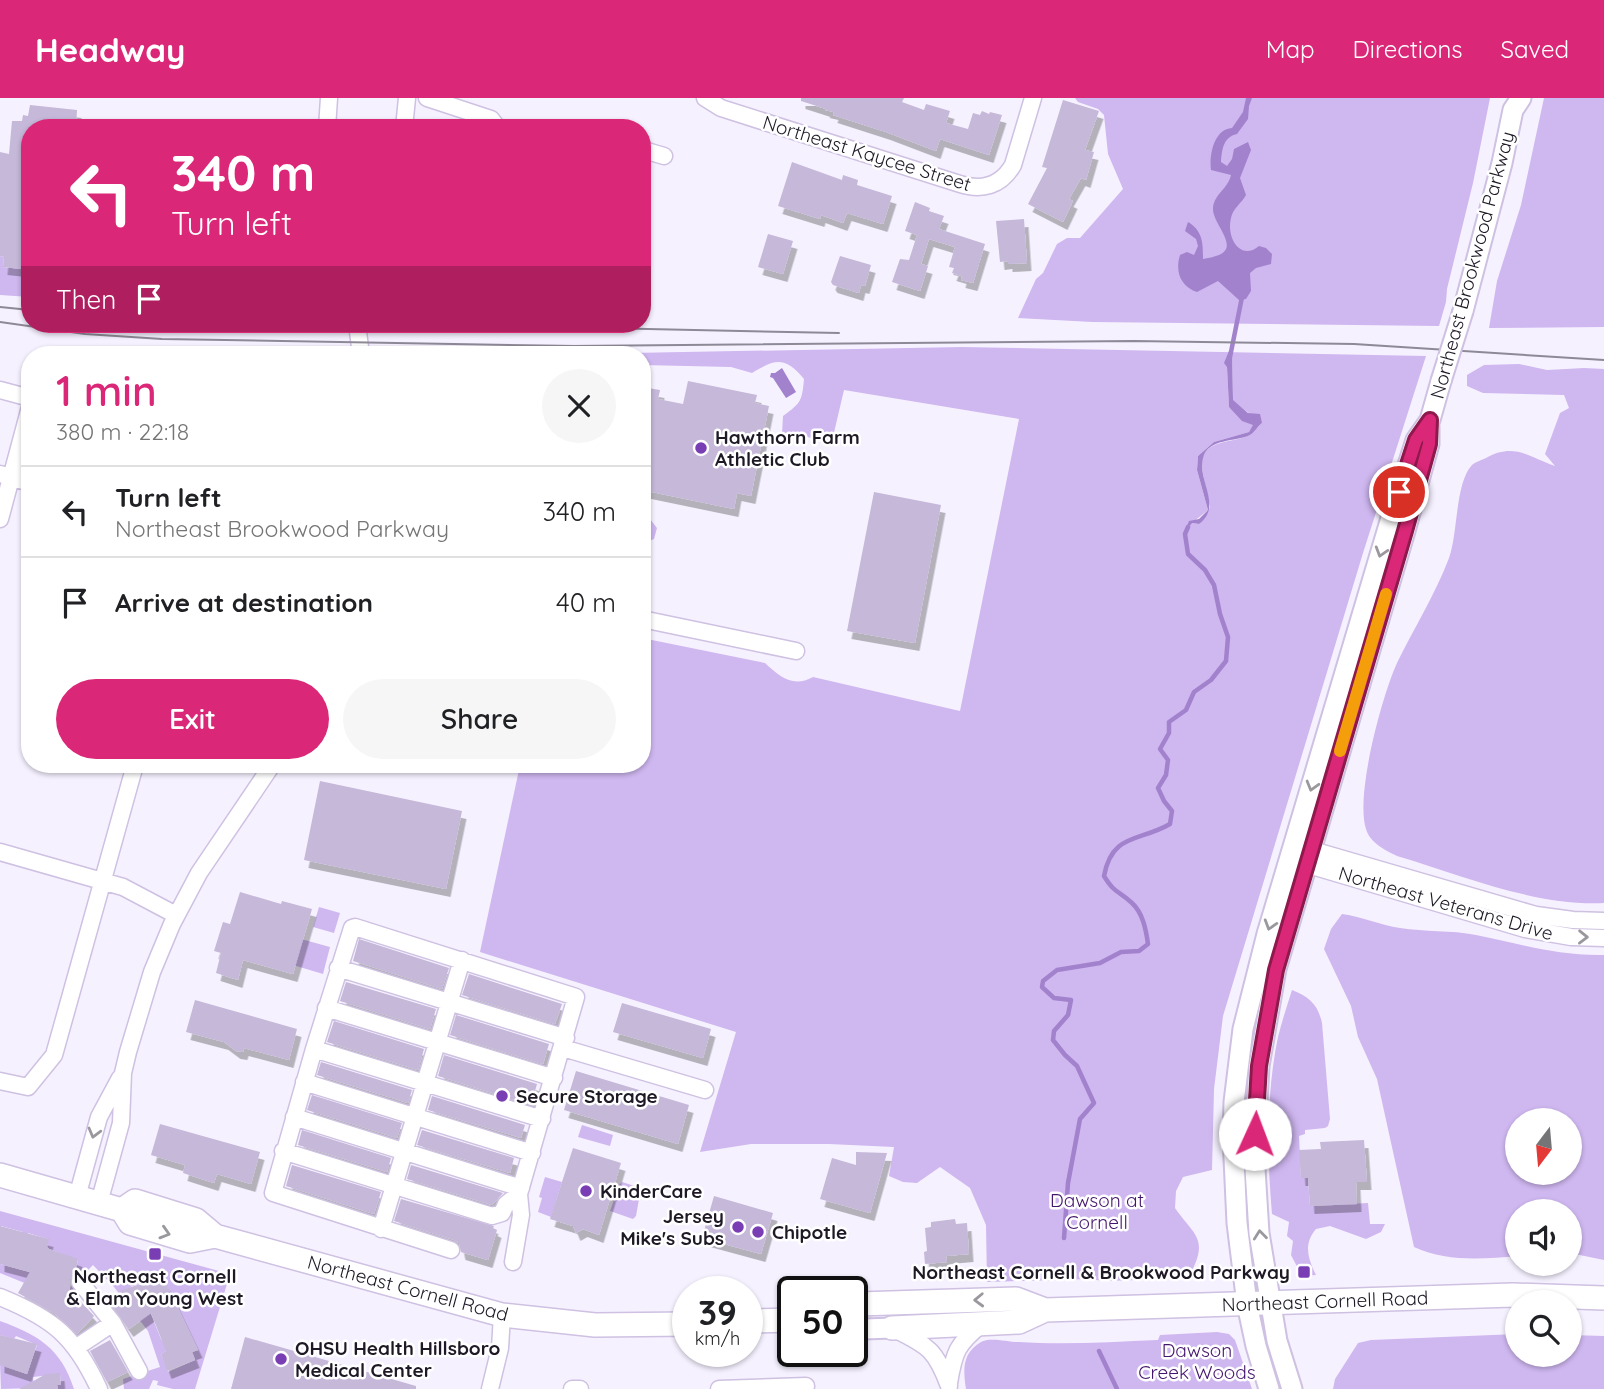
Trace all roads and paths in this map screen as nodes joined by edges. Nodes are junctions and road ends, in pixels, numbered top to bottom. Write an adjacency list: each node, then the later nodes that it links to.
1 (329, 98): 7 (street)
2 (407, 98): 8 (street)
3 (427, 98): 9 (street)
4 (705, 98): 5 (street, Northeast Kaycee Street)
5 (1033, 98)
6 (1515, 102): 22 (main road, Northeast Brookwood Parkway, bridge)
7 (328, 119)
8 (405, 119)
9 (491, 119)
10 (651, 152): 11 (street)
11 (664, 156)
12 (0, 390): 13 (street)
13 (21, 396)
14 (21, 433): 15 (street)
15 (6, 476): 16 (street)
16 (0, 519)
17 (651, 621): 18 (street)
18 (796, 652)
19 (133, 773): 23 (street)
20 (267, 773): 25 (street)
21 (0, 852): 23 (street)
22 (1301, 854): 24 (street, Northeast Veterans Drive); 57 (main road, Northeast Brookwood Parkway)
23 (103, 880): 25 (street); 37 (street)
24 (1440, 904): 26 (street, Northeast Veterans Drive); 27 (street, Northeast Veterans Drive, one-way to 27)
25 (176, 915): 35 (street)
26 (1604, 921)
27 (1604, 938)
28 (462, 960): 29 (street); 30 (street); 33 (street)
29 (338, 968): 30 (street); 31 (street)
30 (449, 1002): 32 (street); 33 (street)
31 (326, 1008): 32 (street); 34 (street)
32 (437, 1042): 36 (street); 39 (street)
33 (564, 1043): 36 (street); 40 (street)
34 (314, 1049): 38 (street); 39 (street)
35 (123, 1073): 50 (street); 50 (street, one-way to 50)
36 (554, 1078): 43 (street)
37 (0, 1081)
38 (304, 1082): 41 (street); 42 (street)
39 (425, 1083): 42 (street); 43 (street)
40 (705, 1090)
41 (294, 1117): 44 (street); 45 (street)
42 (415, 1117): 45 (street); 46 (street)
43 (542, 1119): 46 (street)
44 (283, 1151): 48 (street); 51 (street)
45 (404, 1151): 48 (street); 49 (street)
46 (532, 1153): 49 (street)
47 (0, 1175): 50 (highway, Northeast Cornell Road)
48 (394, 1186): 49 (street); 51 (street)
49 (520, 1191): 53 (street)
50 (88, 1200): 60 (highway, Northeast Cornell Road)
51 (381, 1229): 52 (street)
52 (451, 1250)
53 (513, 1262)
54 (80, 1282): 61 (street)
55 (0, 1297): 66 (street)
56 (1604, 1298): 57 (highway, Northeast Cornell Road)
57 (1258, 1303): 59 (highway, Northeast Cornell Road); 75 (main road, Northeast Brookwood Parkway); 76 (main road, Northeast Brookwood Parkway)
58 (868, 1304): 59 (highway, Northeast Cornell Road, one-way to 58)
59 (1045, 1310): 63 (highway, Northeast Cornell Road)
60 (502, 1315): 62 (highway, Northeast Cornell Road); 71 (street)
61 (113, 1323): 66 (street); 67 (street)
62 (672, 1324)
63 (982, 1324): 64 (highway, Northeast Cornell Road); 69 (street)
64 (892, 1328): 65 (main road, Northeast Cornell Road); 69 (street)
65 (868, 1329)
66 (77, 1348): 70 (street)
67 (139, 1371)
68 (806, 1386): 74 (street)
69 (949, 1387)
70 (99, 1389)
71 (490, 1389)
72 (572, 1389): 73 (street)
73 (580, 1389)
74 (719, 1389)
75 (1269, 1389)
76 (1292, 1389)

